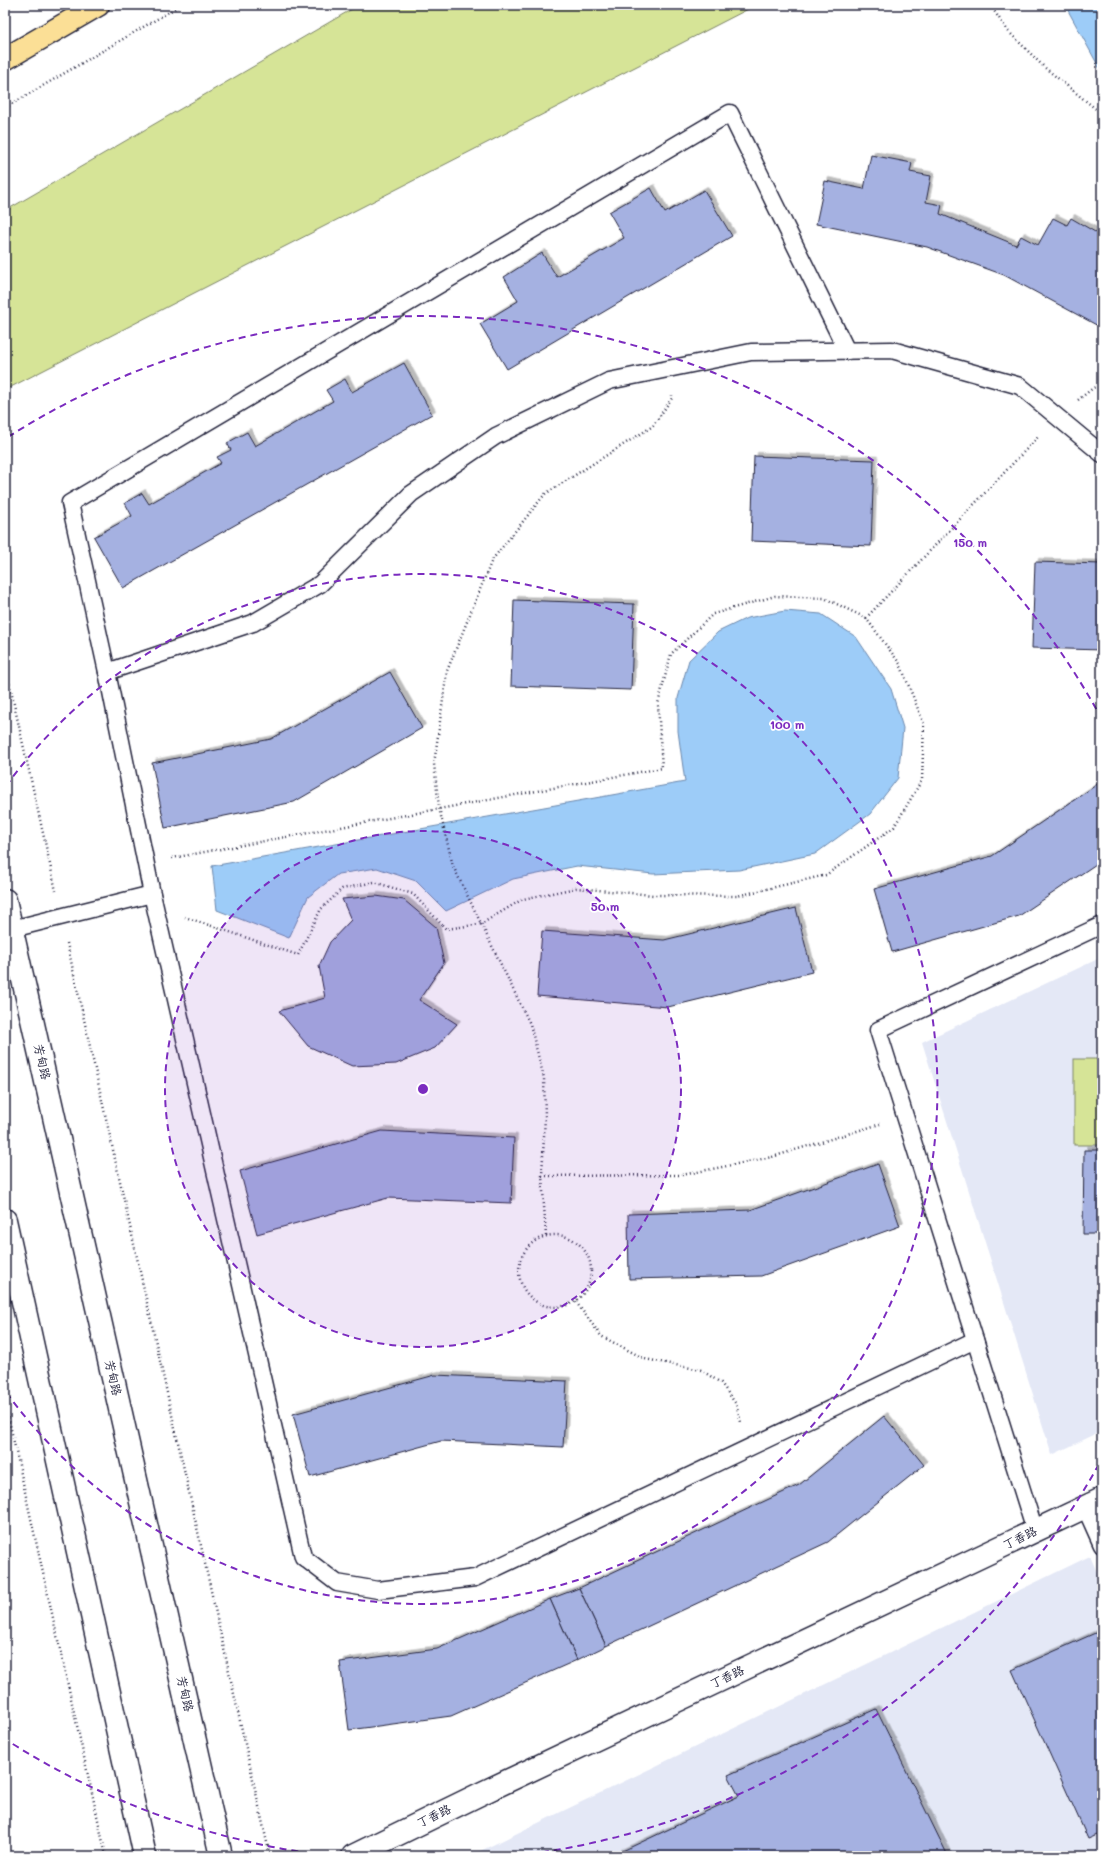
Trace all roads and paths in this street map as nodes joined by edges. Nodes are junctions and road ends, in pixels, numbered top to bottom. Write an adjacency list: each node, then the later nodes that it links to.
1 (98, 5): 4 (main road)
2 (181, 5): 5 (path)
3 (990, 5): 6 (path)
4 (5, 59)
5 (5, 108)
6 (1102, 114)
7 (847, 351): 8 (lane); 10 (lane); 14 (lane)
8 (673, 368): 14 (lane); 15 (path)
9 (1102, 384): 10 (path)
10 (1057, 416): 11 (lane); 12 (path)
11 (1102, 454)
12 (866, 618): 15 (path); 20 (path)
13 (5, 664): 19 (path)
14 (107, 672): 16 (lane)
15 (439, 808): 16 (path); 20 (path)
16 (146, 863): 18 (lane)
17 (5, 900): 22 (main road, 芳甸路)
18 (153, 900): 19 (lane); 20 (path); 31 (lane)
19 (61, 917): 22 (lane); 38 (path)
20 (481, 924): 24 (path)
21 (1102, 925): 23 (lane)
22 (12, 929): 37 (main road, 芳甸路)
23 (905, 1116): 24 (path); 29 (lane)
24 (542, 1176): 26 (path)
25 (5, 1220): 27 (main road)
26 (546, 1236): 28 (path); 28 (path)
27 (11, 1271): 36 (main road)
28 (576, 1302): 31 (path)
29 (975, 1340): 31 (lane); 33 (lane)
30 (5, 1402): 35 (path)
31 (750, 1448)
32 (1093, 1503): 33 (main road, 丁香路); 34 (lane)
33 (1034, 1531): 39 (main road, 丁香路)
34 (1102, 1545)
35 (106, 1856)
36 (145, 1856)
37 (221, 1856)
38 (270, 1856)
39 (353, 1856)

